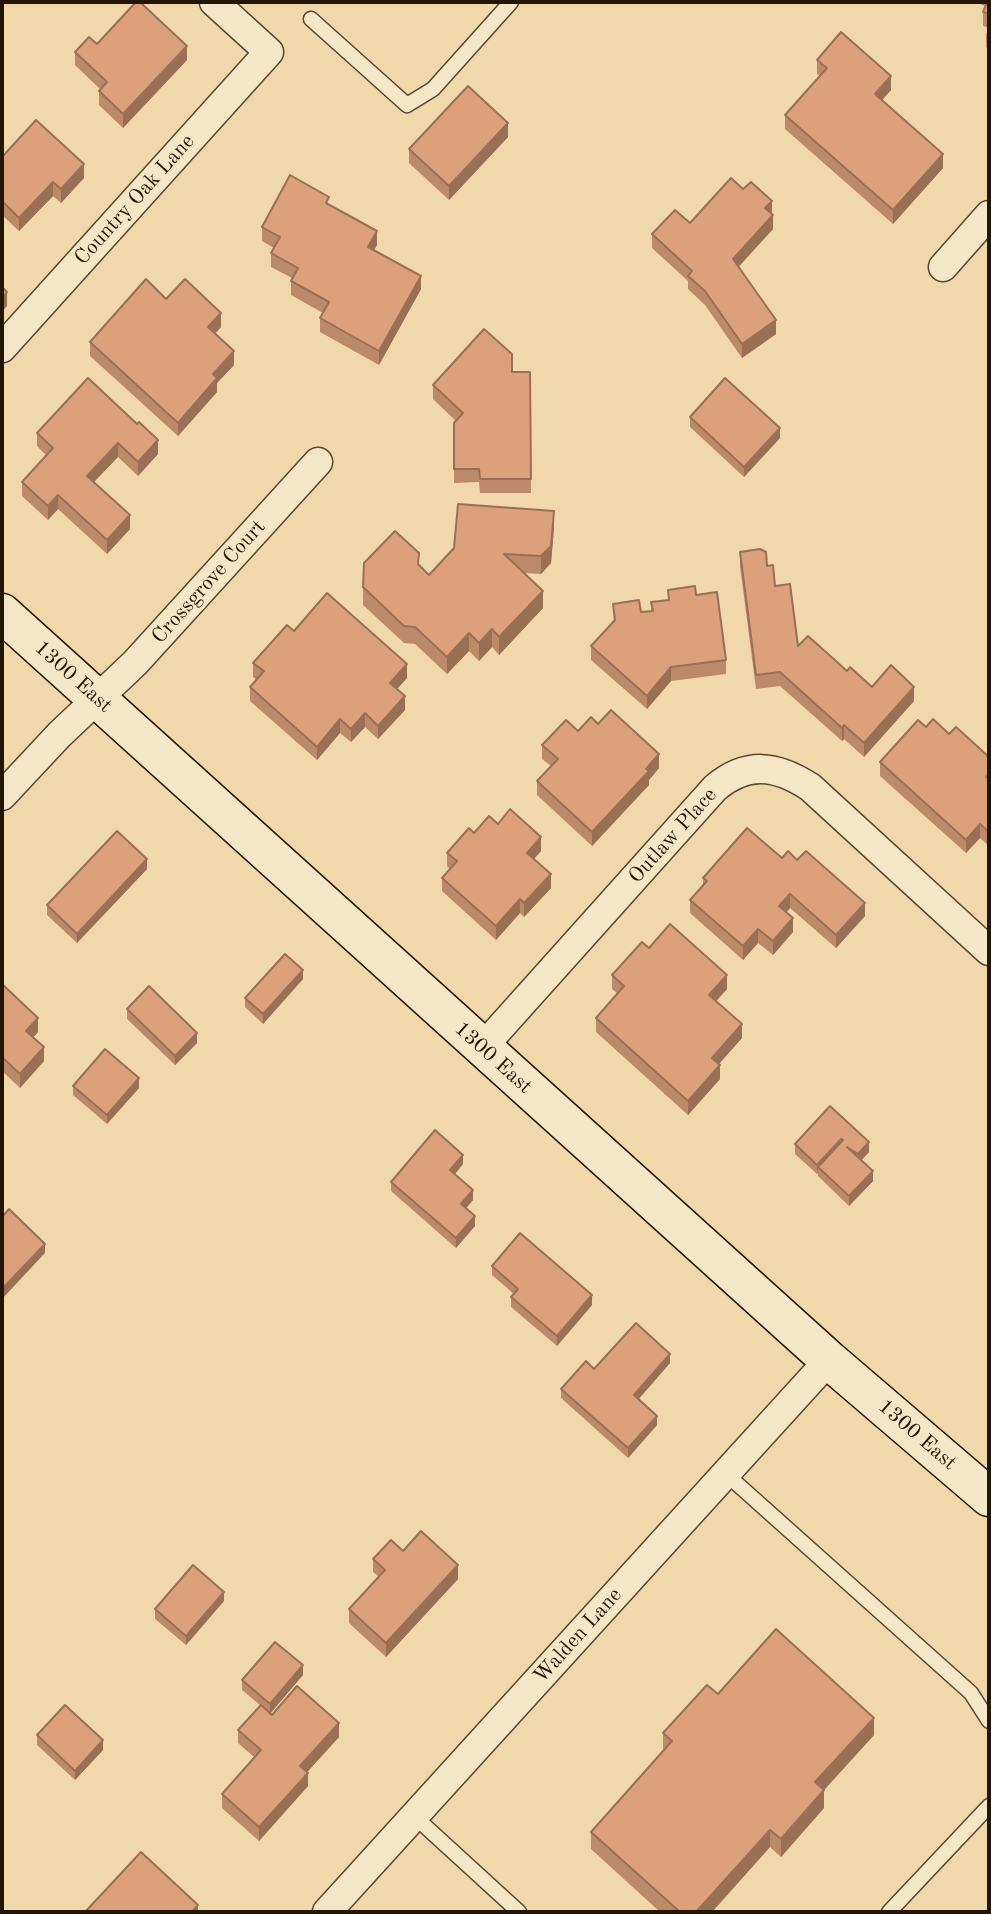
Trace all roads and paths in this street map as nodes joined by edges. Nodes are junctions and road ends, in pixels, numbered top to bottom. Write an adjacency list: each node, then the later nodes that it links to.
1 (214, 2): 6 (street, Country Oak Lane)
2 (511, 2): 3 (lane)
3 (311, 19)
4 (989, 215): 5 (street)
5 (943, 267)
6 (2, 348)
7 (318, 462): 9 (street, Crossgrove Court)
8 (2, 614): 9 (main road, 1300 East)
9 (96, 698): 10 (street, Crossgrove Court); 12 (main road, 1300 East)
10 (2, 796)
11 (989, 951): 12 (street, Outlaw Place)
12 (482, 1048): 13 (main road, 1300 East)
13 (829, 1360): 14 (street, Walden Lane); 15 (main road, 1300 East)
14 (725, 1474): 16 (lane); 18 (street, Walden Lane)
15 (989, 1497)
16 (989, 1718)
17 (989, 1806): 21 (lane)
18 (414, 1816): 19 (street, Walden Lane); 20 (lane)
19 (327, 1912)
20 (519, 1912)
21 (889, 1912)

